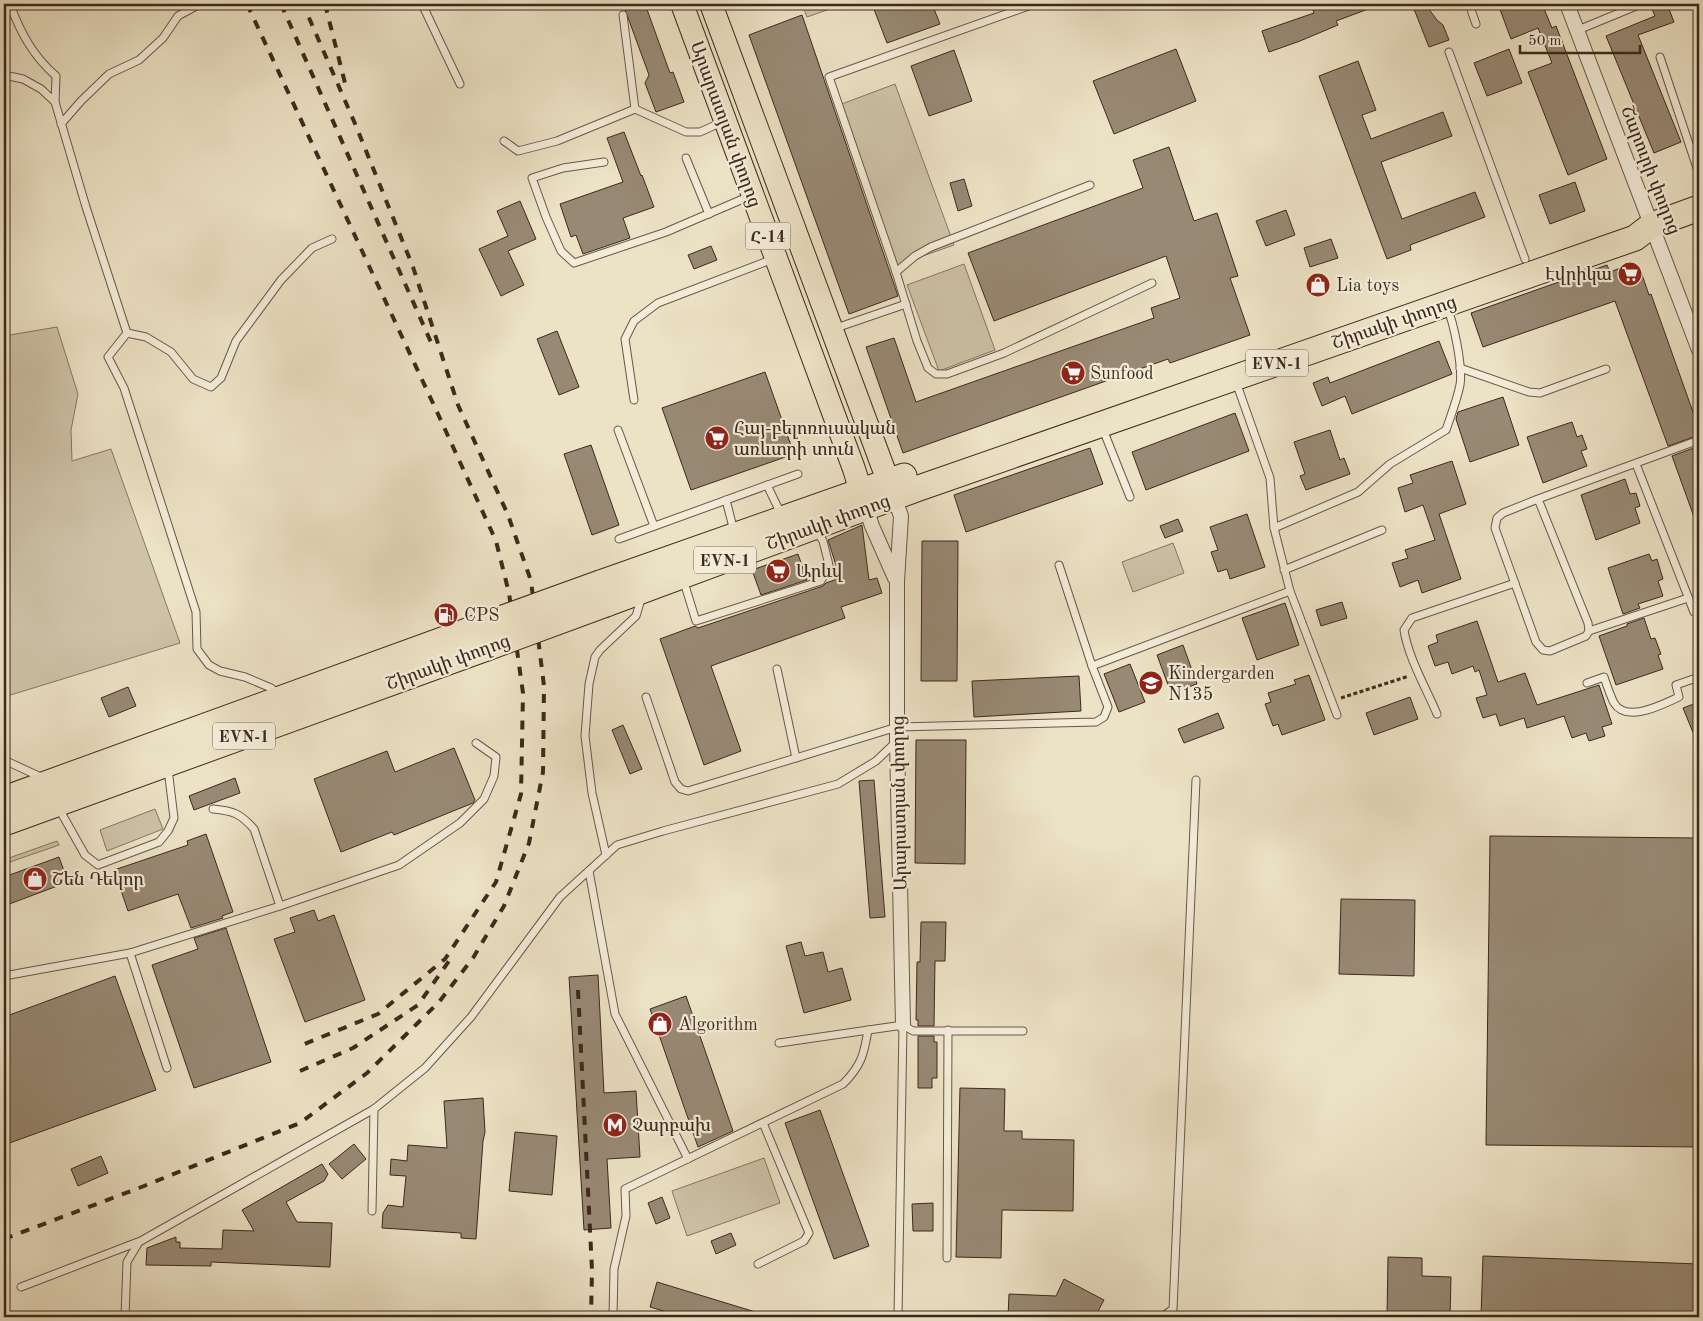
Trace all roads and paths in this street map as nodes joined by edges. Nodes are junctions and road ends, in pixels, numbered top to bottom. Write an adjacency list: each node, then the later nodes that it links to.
1 (10, 4): 17 (lane)
2 (200, 4): 20 (lane)
3 (422, 4): 16 (lane)
4 (682, 4): 19 (main road, Արարատյան փողոց / Հ-14)
5 (711, 4): 37 (main road, Արարատյան փողոց / Հ-14)
6 (1034, 4): 33 (lane)
7 (1469, 4): 11 (lane)
8 (1567, 4): 12 (street, Շարուրի փողոց)
9 (1642, 4): 12 (lane)
10 (623, 15): 18 (lane)
11 (1476, 24)
12 (1578, 30): 29 (street, Շարուրի փողոց)
13 (1449, 52): 32 (lane)
14 (1660, 57): 24 (lane)
15 (4, 75): 17 (lane)
16 (460, 84)
17 (55, 102): 20 (lane)
18 (635, 109): 19 (lane); 21 (lane)
19 (725, 120): 26 (main road, Արարատյան փողոց / Հ-14)
20 (61, 124): 38 (lane)
21 (504, 141)
22 (686, 158): 28 (lane)
23 (604, 162): 28 (lane)
24 (1699, 174)
25 (1090, 185): 33 (lane)
26 (752, 194): 28 (lane); 31 (main road, Արարատյան փողոց / Հ-14)
27 (1699, 208): 29 (highway, Շիրակի փողոց / EVN-1)
28 (709, 214)
29 (1652, 225): 32 (highway, Շիրակի փողոց / EVN-1); 36 (highway, Շիրակի փողոց / EVN-1); 39 (street, Շարուրի փողոց)
30 (332, 239): 38 (lane)
31 (776, 258): 43 (lane); 52 (main road, Արարատյան փողոց / Հ-14)
32 (1525, 259): 50 (highway, Շիրակի փողոց / EVN-1)
33 (896, 272): 35 (lane)
34 (1152, 283): 35 (lane)
35 (906, 304): 37 (lane)
36 (1446, 304): 40 (lane); 42 (highway, Շիրակի փողոց / EVN-1)
37 (832, 329): 50 (main road, Արարատյան փողոց / Հ-14)
38 (127, 333): 80 (lane)
39 (1699, 350)
40 (1460, 368): 41 (lane); 58 (lane)
41 (1606, 369)
42 (1235, 378): 44 (highway, Շիրակի փողոց / EVN-1); 58 (lane)
43 (634, 400)
44 (1101, 424): 50 (highway, Շիրակի փողոց / EVN-1); 51 (lane)
45 (618, 430): 56 (lane)
46 (1699, 440): 47 (lane)
47 (1636, 464): 53 (lane); 70 (lane)
48 (798, 474): 49 (lane)
49 (767, 485): 54 (lane); 55 (lane)
50 (891, 489): 52 (highway, Շիրակի փողոց / EVN-1); 65 (street, Արարատյան փողոց)
51 (1130, 497)
52 (863, 499): 55 (highway, Շիրակի փողոց / EVN-1); 57 (highway, Շիրակի փողոց / EVN-1); 65 (street, Արարատյան փողոց)
53 (1538, 499): 66 (lane); 72 (lane)
54 (726, 500): 56 (lane); 60 (lane)
55 (784, 518): 60 (highway, Շիրակի փողոց / EVN-1)
56 (654, 526): 61 (lane)
57 (814, 527): 64 (highway, Շիրակի փողոց / EVN-1); 64 (lane)
58 (1274, 528): 63 (lane)
59 (1382, 530): 63 (lane)
60 (735, 536): 69 (highway, Շիրակի փողոց / EVN-1)
61 (618, 539)
62 (1059, 565): 74 (lane)
63 (1284, 570): 68 (lane)
64 (682, 576): 67 (highway, Շիրակի փողոց / EVN-1)
65 (897, 581): 84 (street, Արարատյան փողոց)
66 (1515, 583): 72 (lane); 76 (lane)
67 (643, 590): 69 (highway, Շիրակի փողոց / EVN-1); 94 (lane)
68 (1290, 591): 74 (lane); 81 (lane)
69 (603, 594): 73 (highway, Շիրակի փողոց / EVN-1, bridge)
70 (1688, 598): 71 (lane); 72 (lane)
71 (1699, 610)
72 (1589, 631)
73 (481, 638): 80 (highway, Շիրակի փողոց / EVN-1); 88 (highway, Շիրակի փողոց / EVN-1)
74 (1092, 666): 84 (lane)
75 (777, 669): 86 (lane)
76 (1419, 673): 81 (path); 82 (lane)
77 (1699, 677): 78 (lane)
78 (1587, 683)
79 (646, 697): 86 (lane)
80 (283, 698): 90 (highway, Շիրակի փողոց / EVN-1)
81 (1331, 701): 83 (lane)
82 (1437, 714)
83 (1336, 715)
84 (897, 734): 86 (lane); 94 (lane); 99 (street, Արարատյան փողոց)
85 (476, 743): 96 (lane)
86 (796, 758)
87 (4, 760): 90 (lane)
88 (167, 764): 90 (highway, Շիրակի փողոց / EVN-1); 90 (lane)
89 (1196, 780): 116 (lane)
90 (54, 793): 91 (highway, Շիրակի փողոց / EVN-1); 93 (highway, Շիրակի փողոց / EVN-1)
91 (4, 799)
92 (213, 809): 96 (lane)
93 (4, 824)
94 (606, 855): 95 (lane)
95 (589, 871): 105 (lane); 107 (lane)
96 (280, 906): 97 (lane)
97 (130, 953): 98 (lane); 104 (lane)
98 (4, 976)
99 (903, 1025): 100 (lane); 101 (lane); 115 (lane)
100 (868, 1030): 103 (lane); 106 (lane)
101 (948, 1030): 102 (lane); 110 (lane)
102 (1023, 1030)
103 (779, 1043)
104 (167, 1068)
105 (374, 1109): 108 (lane); 109 (lane)
106 (763, 1123): 107 (lane); 111 (lane)
107 (688, 1159): 114 (lane)
108 (372, 1211)
109 (138, 1242): 112 (lane); 113 (lane)
110 (947, 1258)
111 (758, 1264)
112 (21, 1287)
113 (125, 1317)
114 (613, 1317)
115 (898, 1317)
116 (1162, 1317)

